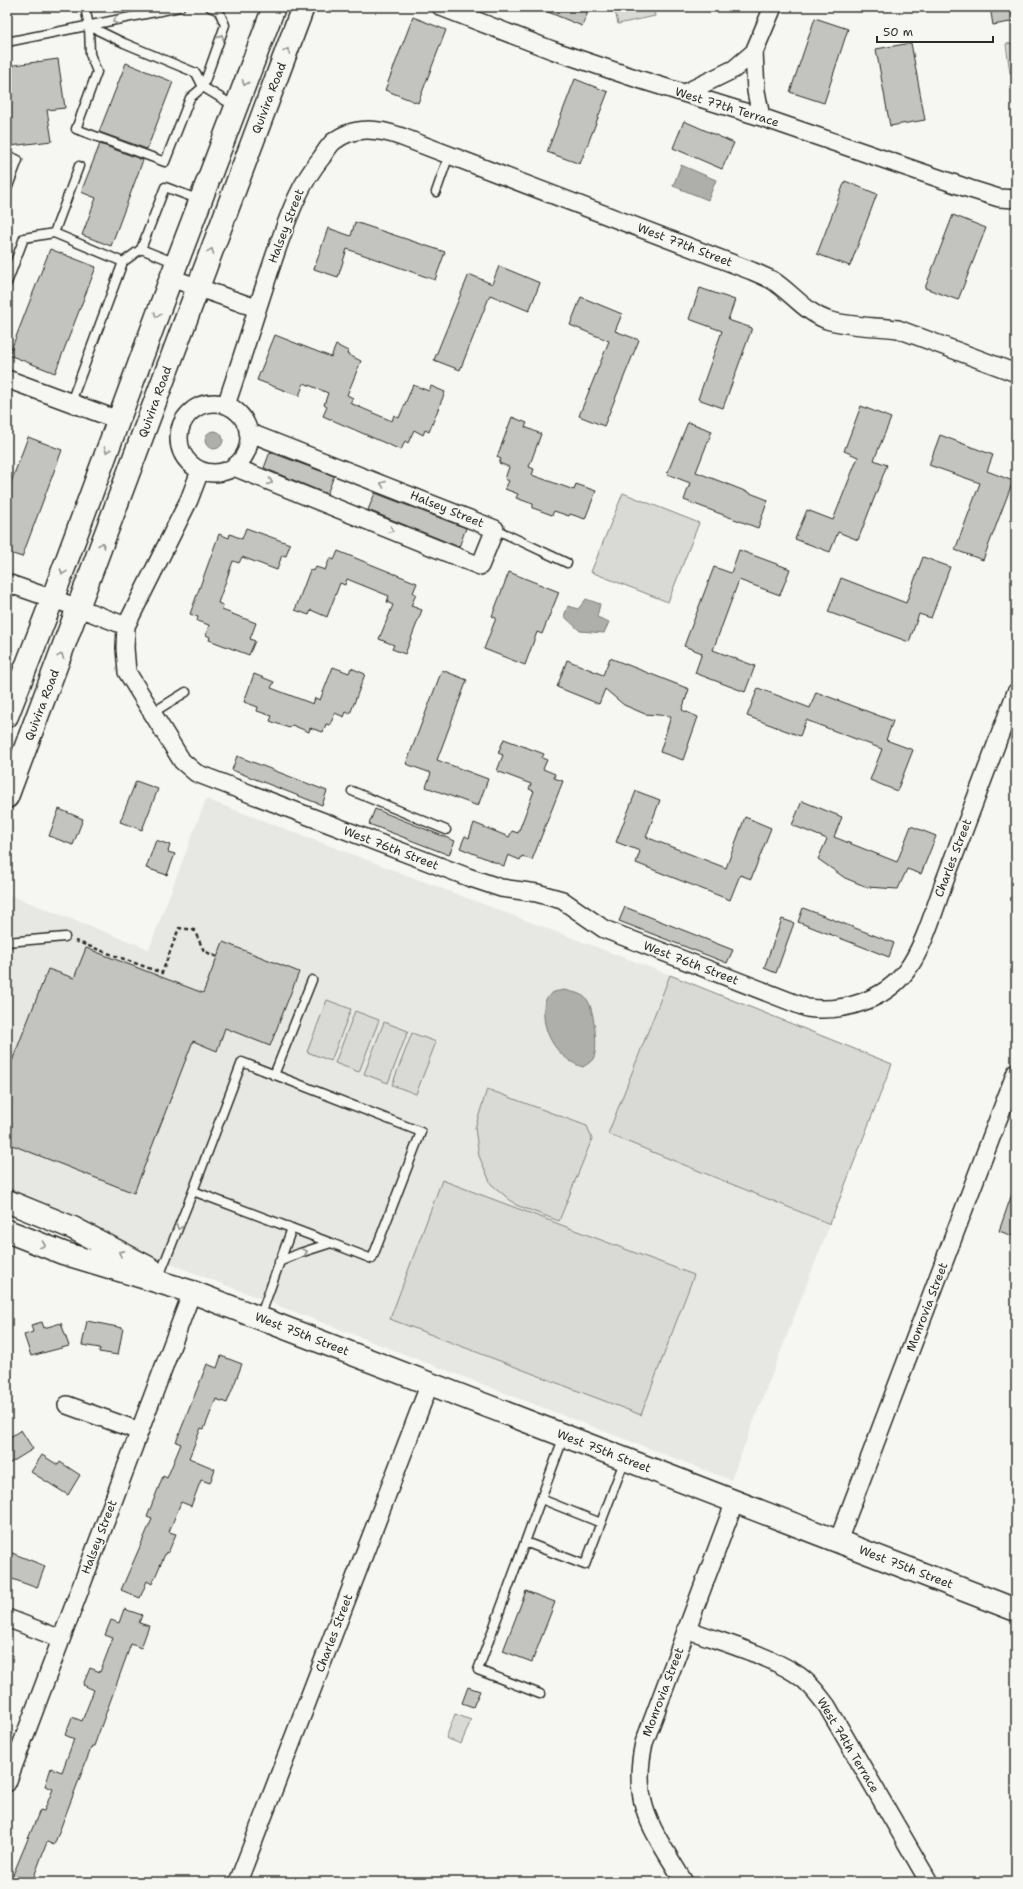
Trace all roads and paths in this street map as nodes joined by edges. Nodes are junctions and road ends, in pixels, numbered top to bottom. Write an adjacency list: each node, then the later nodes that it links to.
1 (85, 7): 8 (lane)
2 (180, 7): 8 (lane, one-way to 8)
3 (210, 7): 11 (lane, one-way to 3)
4 (274, 7): 13 (main road, one-way to 13)
5 (303, 7): 28 (main road, Quivira Road, one-way to 5)
6 (441, 7): 12 (street, West 77th Terrace)
7 (773, 7): 10 (street)
8 (89, 26): 9 (lane); 11 (lane); 11 (lane)
9 (7, 42)
10 (754, 52): 12 (street); 14 (street)
11 (203, 87): 13 (lane)
12 (685, 93): 14 (street, West 77th Terrace)
13 (237, 103): 22 (main road)
14 (761, 117): 21 (street, West 77th Terrace)
15 (346, 135): 17 (street, West 77th Street); 29 (street, Halsey Street)
16 (7, 155): 19 (lane)
17 (449, 155): 20 (lane); 30 (street, West 77th Street)
18 (79, 166): 23 (lane)
19 (7, 189)
20 (436, 192)
21 (1016, 199)
22 (200, 200): 24 (lane); 26 (main road)
23 (54, 233): 25 (lane); 27 (lane)
24 (141, 249): 25 (lane); 26 (lane)
25 (123, 262): 32 (lane)
26 (174, 270): 28 (street); 34 (main road, one-way to 34)
27 (7, 283)
28 (198, 287): 29 (street); 42 (main road, Quivira Road, one-way to 28)
29 (256, 308): 33 (street, Halsey Street)
30 (1016, 373)
31 (7, 380): 32 (street)
32 (71, 402): 34 (street)
33 (226, 405): 35 (street); 37 (street)
34 (118, 420): 41 (main road, one-way to 41)
35 (248, 432): 36 (street); 38 (street, Halsey Street, one-way to 35)
36 (234, 467): 37 (street); 38 (street, Halsey Street, one-way to 38)
37 (200, 471): 43 (street)
38 (495, 529): 39 (lane)
39 (567, 563)
40 (7, 583): 41 (street)
41 (52, 600): 42 (street); 47 (main road)
42 (79, 608): 43 (street); 49 (main road, Quivira Road, one-way to 42)
43 (126, 626): 46 (street, West 76th Street)
44 (186, 692): 46 (lane)
45 (1016, 692): 55 (street, Charles Street)
46 (152, 713): 55 (street, West 76th Street)
47 (7, 716)
48 (352, 791): 50 (lane)
49 (7, 797)
50 (446, 830)
51 (65, 937): 52 (lane); 53 (path)
52 (7, 942)
53 (217, 957)
54 (312, 980): 57 (lane)
55 (862, 1002)
56 (1016, 1072): 75 (street, Monrovia Street)
57 (274, 1075): 58 (lane); 62 (lane)
58 (193, 1191): 60 (lane); 64 (lane, one-way to 64)
59 (7, 1201): 64 (main road, West 75th Street, one-way to 59)
60 (292, 1228): 62 (lane); 63 (lane)
61 (7, 1231): 65 (main road, West 75th Street, one-way to 65)
62 (331, 1243): 63 (lane, one-way to 62)
63 (279, 1262): 66 (lane)
64 (160, 1274): 65 (main road, West 75th Street)
65 (192, 1292): 66 (main road, West 75th Street); 69 (street, Halsey Street)
66 (260, 1317): 67 (main road, West 75th Street)
67 (430, 1384): 70 (main road, West 75th Street); 83 (street, Charles Street)
68 (66, 1405): 69 (street)
69 (139, 1431): 80 (street, Halsey Street)
70 (564, 1435): 71 (main road, West 75th Street); 72 (lane)
71 (625, 1459): 73 (main road, West 75th Street); 74 (lane)
72 (541, 1499): 74 (lane); 76 (lane)
73 (735, 1501): 75 (main road, West 75th Street); 79 (street, Monrovia Street)
74 (601, 1523): 76 (lane)
75 (838, 1541): 77 (main road, West 75th Street)
76 (525, 1542): 81 (lane)
77 (1016, 1610)
78 (7, 1618): 80 (street)
79 (686, 1629): 84 (street, Monrovia Street); 85 (street, West 74th Terrace)
80 (61, 1639): 82 (street, Halsey Street)
81 (540, 1694)
82 (7, 1782)
83 (238, 1882)
84 (684, 1882)
85 (929, 1882)

